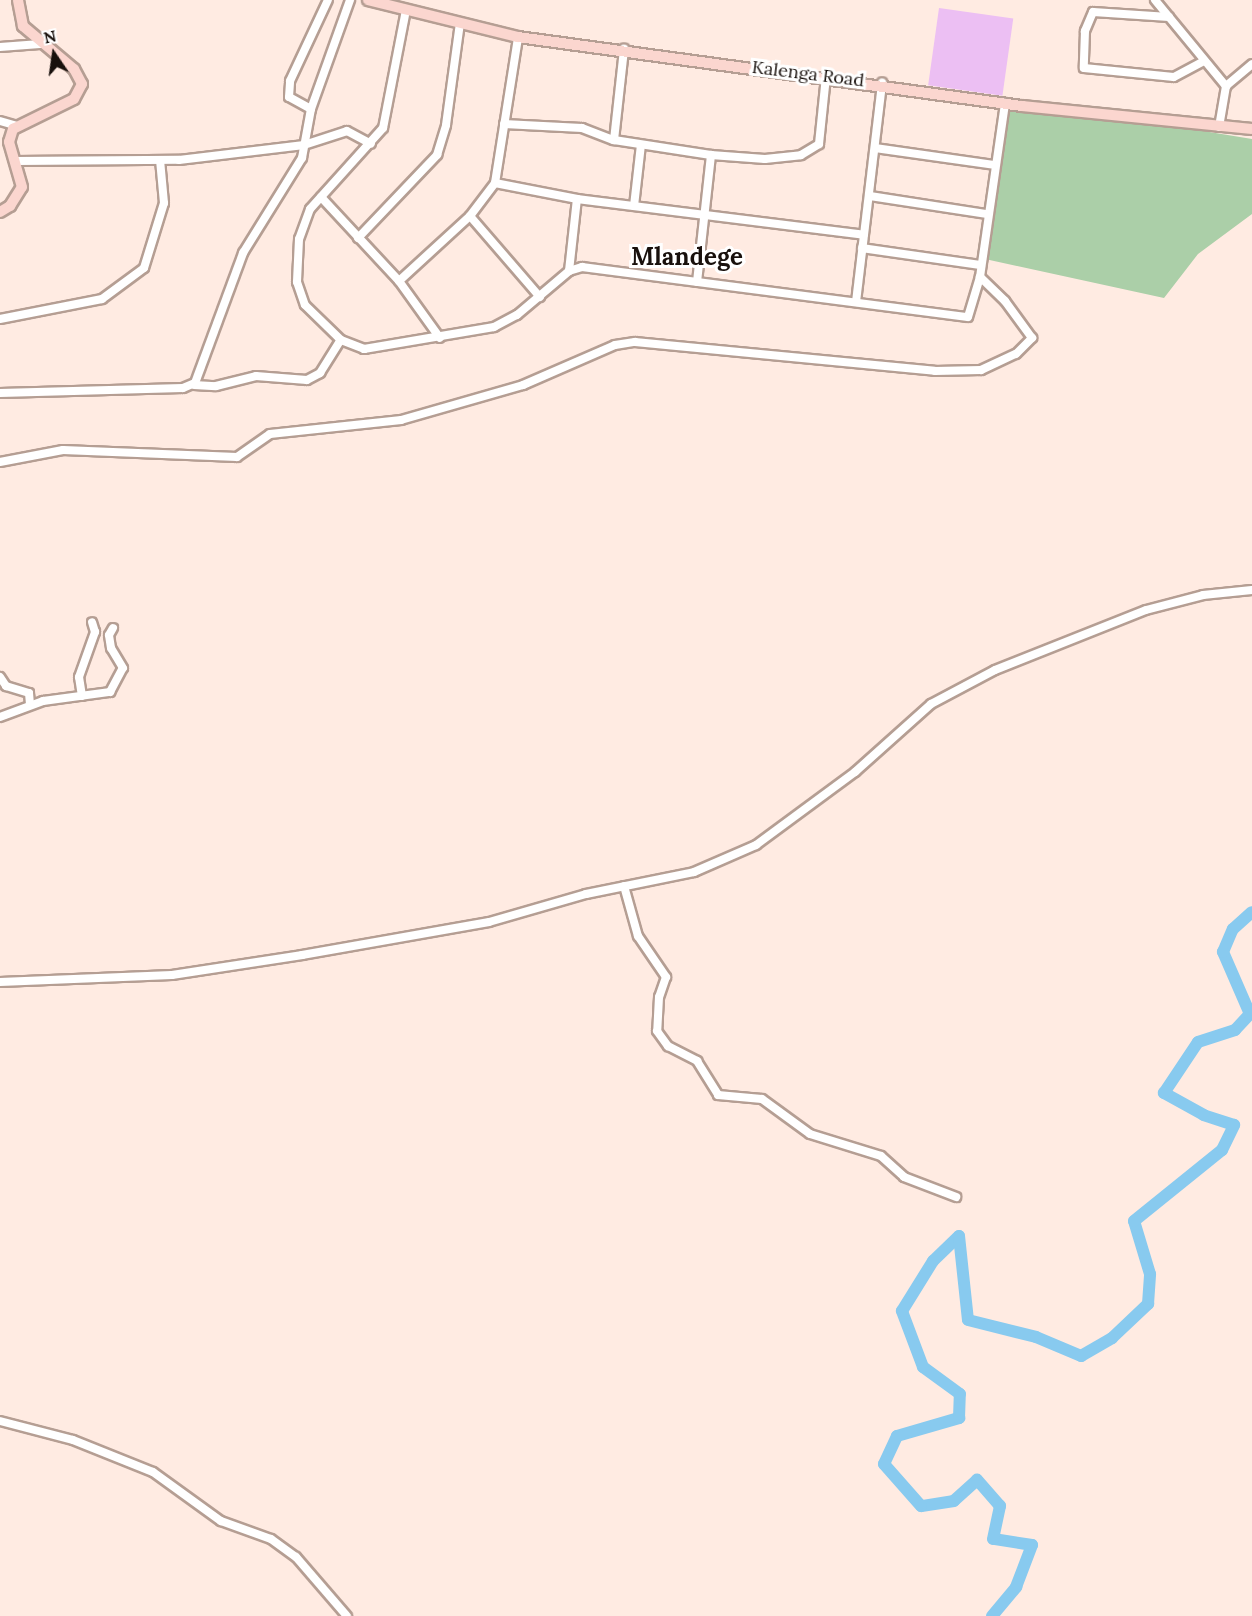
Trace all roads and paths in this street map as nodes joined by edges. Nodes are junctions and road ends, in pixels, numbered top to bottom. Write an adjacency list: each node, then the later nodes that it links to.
1 (18, 0): 11 (main road)
2 (328, 0): 20 (street)
3 (350, 0): 20 (street)
4 (368, 0): 6 (main road, Kalenga Road)
5 (1155, 0): 8 (street)
6 (383, 2): 7 (main road, Kalenga Road)
7 (406, 10): 9 (main road, Kalenga Road); 27 (street)
8 (1169, 16): 14 (street); 14 (street)
9 (460, 23): 10 (main road, Kalenga Road); 45 (street)
10 (518, 37): 13 (main road, Kalenga Road); 22 (street)
11 (40, 44): 12 (street); 23 (main road)
12 (0, 47)
13 (624, 49): 16 (main road, Kalenga Road); 26 (street)
14 (1204, 61): 18 (street)
15 (1252, 64): 18 (street)
16 (826, 76): 17 (main road, Kalenga Road); 31 (street)
17 (882, 83): 19 (main road, Kalenga Road); 30 (street)
18 (1226, 86): 24 (street)
19 (1005, 103): 24 (main road, Kalenga Road); 34 (street)
20 (311, 109): 29 (street)
21 (0, 121): 23 (street)
22 (504, 124): 26 (street); 35 (street)
23 (18, 126): 33 (main road)
24 (1219, 127): 25 (main road, Kalenga Road)
25 (1252, 129)
26 (614, 140): 28 (street)
27 (371, 144): 29 (street); 37 (street)
28 (641, 144): 31 (street); 39 (street)
29 (304, 145): 32 (street); 57 (street)
30 (875, 148): 34 (street); 36 (street)
31 (711, 155): 41 (street)
32 (160, 160): 33 (street); 54 (street)
33 (16, 161): 40 (main road)
34 (994, 165): 42 (street)
35 (495, 183): 38 (street); 43 (street)
36 (870, 196): 42 (street); 44 (street)
37 (321, 197): 45 (street); 56 (street)
38 (577, 199): 39 (street); 48 (street)
39 (634, 206): 41 (street)
40 (0, 212)
41 (702, 214): 44 (street); 51 (street)
42 (986, 214): 47 (street)
43 (470, 216): 50 (street); 52 (street)
44 (864, 236): 46 (street)
45 (358, 238): 50 (street)
46 (862, 248): 47 (street); 53 (street)
47 (980, 265): 49 (street)
48 (569, 271): 51 (street); 52 (street)
49 (980, 277): 53 (street); 59 (street)
50 (399, 281): 55 (street)
51 (696, 282): 53 (street)
52 (540, 297): 55 (street)
53 (856, 302)
54 (0, 319)
55 (440, 338): 56 (street)
56 (341, 340): 57 (street)
57 (194, 385): 58 (street)
58 (0, 393)
59 (0, 462)
60 (1252, 590): 67 (street)
61 (92, 622): 64 (street)
62 (113, 628): 64 (street)
63 (0, 677): 65 (street)
64 (82, 696): 65 (street)
65 (30, 705): 66 (street)
66 (0, 717)
67 (624, 886): 68 (street); 69 (street)
68 (0, 982)
69 (956, 1197)
70 (0, 1422): 71 (street)
71 (346, 1616)

